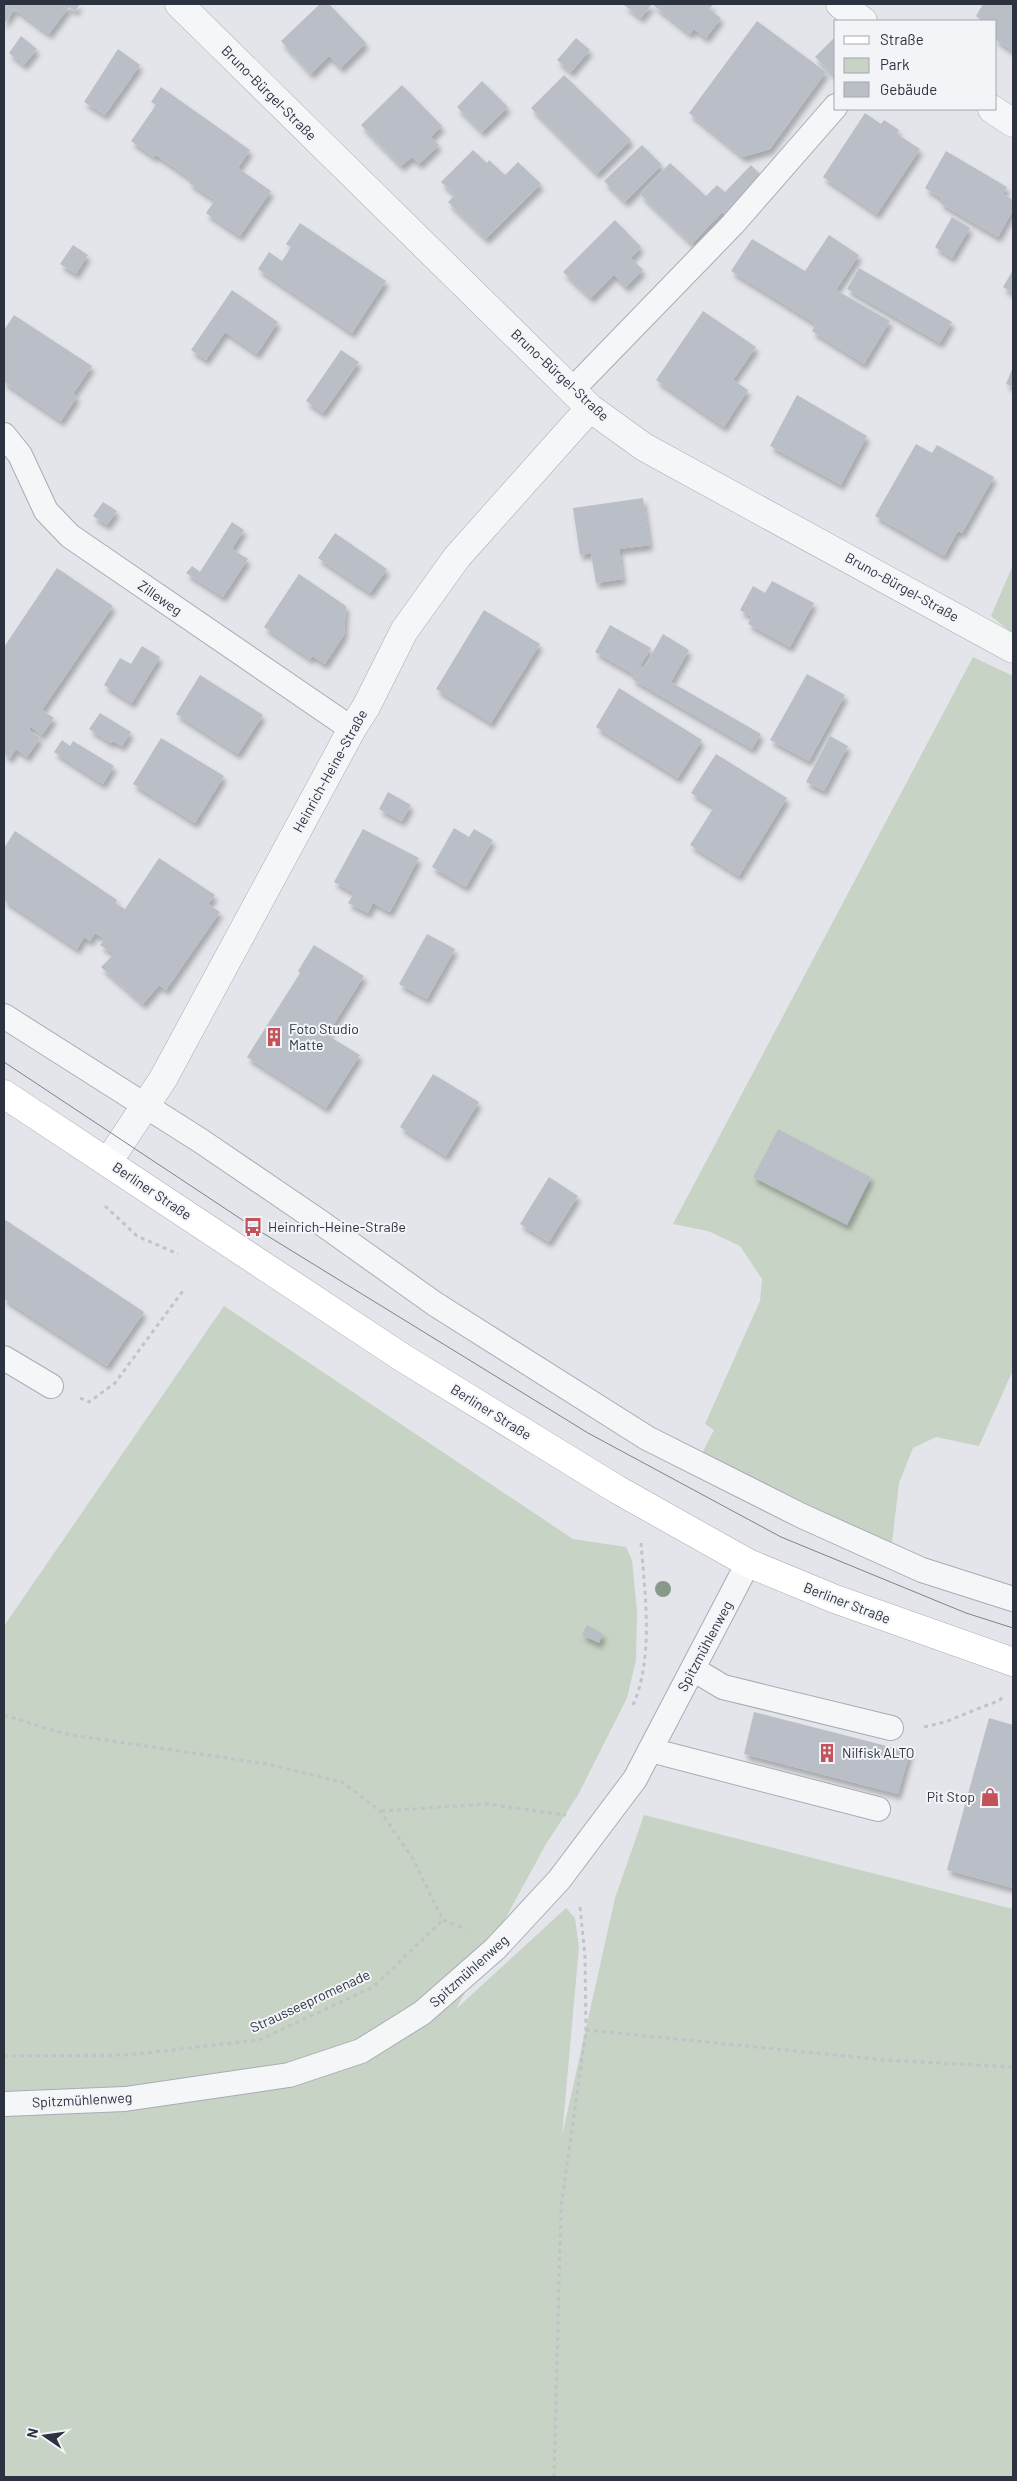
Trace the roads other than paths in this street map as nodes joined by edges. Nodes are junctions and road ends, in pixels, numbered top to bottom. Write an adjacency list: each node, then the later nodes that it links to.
1 (179, 4): 7 (street, Bruno-Bürgel-Straße)
2 (840, 4): 3 (street)
3 (862, 20)
4 (834, 108): 7 (lane)
5 (994, 110): 6 (street)
6 (1013, 123)
7 (581, 399): 9 (street, Bruno-Bürgel-Straße); 10 (street, Heinrich-Heine-Straße)
8 (4, 435): 10 (lane, Zilleweg)
9 (1013, 649)
10 (352, 729): 13 (street, Heinrich-Heine-Straße)
11 (4, 1016): 13 (lane)
12 (4, 1094): 14 (street, Berliner Straße)
13 (146, 1106): 14 (street, Heinrich-Heine-Straße); 18 (lane)
14 (108, 1162): 17 (street, Berliner Straße)
15 (4, 1358): 16 (lane)
16 (51, 1386)
17 (748, 1563): 19 (street, Berliner Straße); 20 (lane, Spitzmühlenweg)
18 (1013, 1599)
19 (1013, 1662)
20 (693, 1669): 21 (lane); 22 (lane, Spitzmühlenweg)
21 (890, 1728)
22 (650, 1750): 23 (lane); 24 (lane, Spitzmühlenweg)
23 (878, 1809)
24 (4, 2104)

